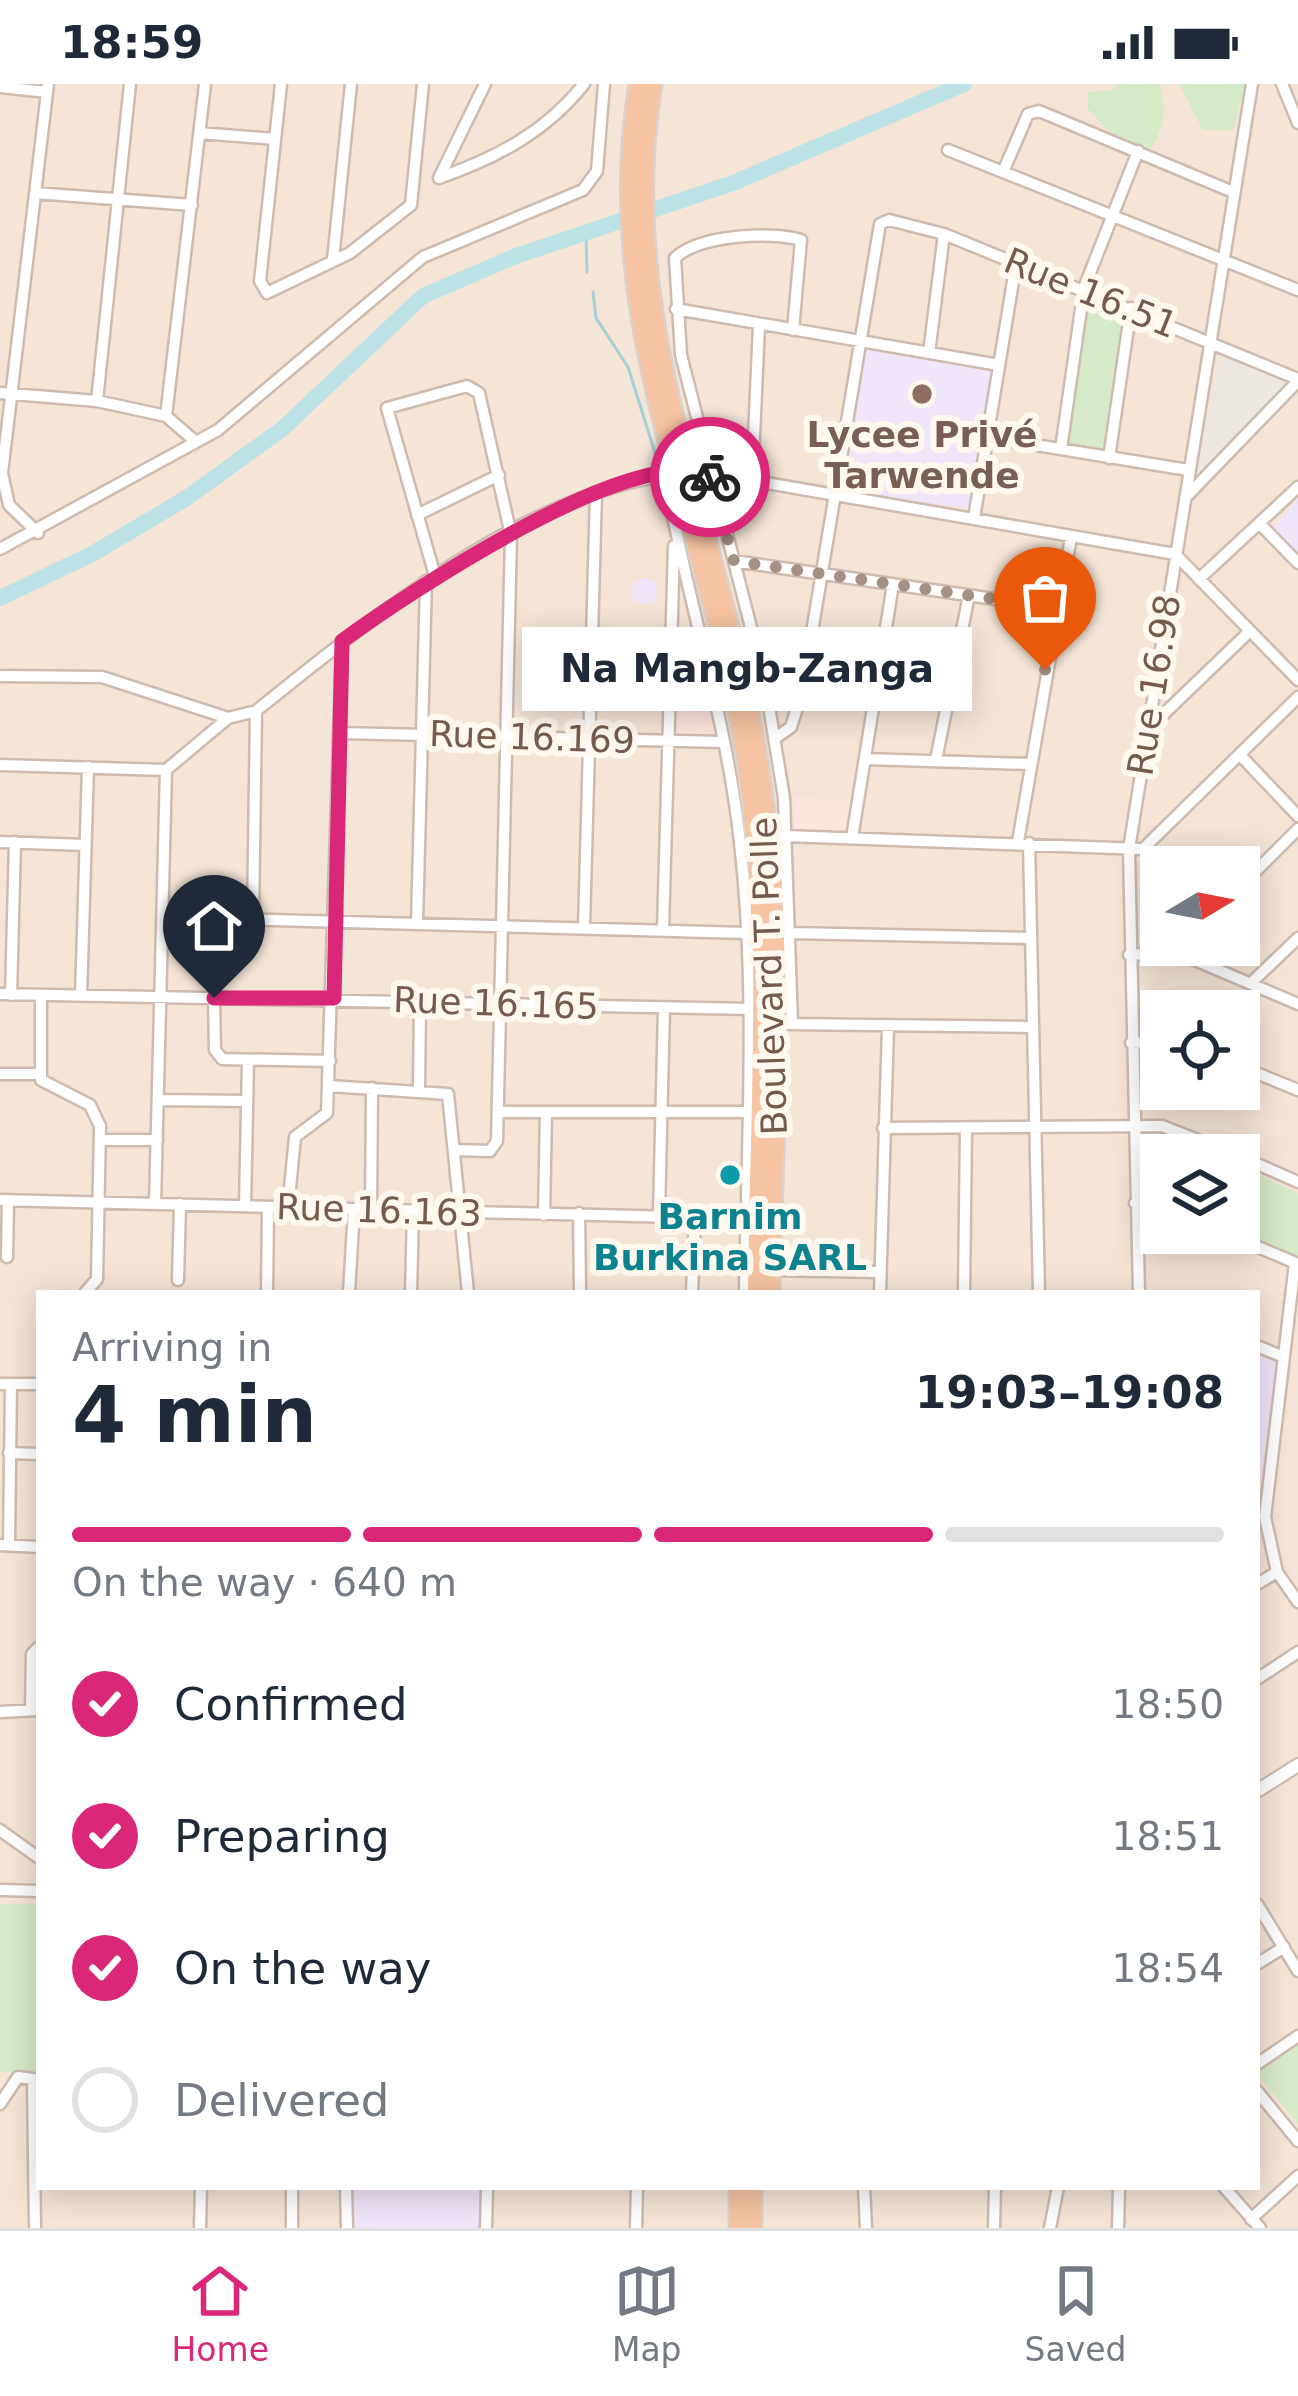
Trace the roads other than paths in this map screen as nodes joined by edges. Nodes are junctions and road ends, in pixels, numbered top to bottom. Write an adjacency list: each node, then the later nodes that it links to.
1 (130, 84): 24 (street)
2 (205, 84): 16 (street)
3 (281, 84): 17 (street)
4 (350, 84): 28 (street)
5 (423, 84): 28 (street)
6 (485, 84): 7 (street)
7 (584, 84)
8 (604, 84): 47 (street)
9 (638, 84): 21 (highway)
10 (653, 84): 21 (highway)
11 (1252, 84): 22 (street, Rue 16.98)
12 (1282, 84): 15 (street)
13 (0, 87): 14 (street)
14 (48, 88): 23 (street)
15 (1298, 123)
16 (200, 133): 17 (street); 25 (street)
17 (275, 139): 28 (street)
18 (948, 150): 20 (street)
19 (1138, 152): 20 (street); 22 (street); 26 (street)
20 (1004, 172): 26 (street)
21 (635, 190): 52 (highway, Boulevard T. Polle)
22 (1233, 192): 30 (street, Rue 16.98)
23 (35, 193): 24 (street); 43 (street)
24 (117, 200): 25 (street); 44 (street)
25 (192, 205): 45 (street)
26 (1111, 214): 30 (street); 32 (street)
27 (944, 234): 29 (street, Rue 16.51); 38 (street, Rue 16.51); 40 (street)
28 (333, 260)
29 (1016, 263): 32 (street, Rue 16.51); 41 (street)
30 (1221, 263): 33 (street); 39 (street, Rue 16.98)
31 (1298, 272): 33 (street)
32 (1084, 288): 34 (street, Rue 16.51); 48 (street)
33 (1297, 290)
34 (1131, 308): 39 (street, Rue 16.51); 49 (street)
35 (676, 309): 36 (street); 37 (street); 53 (street)
36 (759, 325): 37 (street); 55 (street)
37 (793, 330): 38 (street)
38 (857, 341): 40 (street); 58 (street)
39 (1208, 341): 42 (street, Rue 16.51); 50 (street, Rue 16.98)
40 (929, 353): 41 (street)
41 (999, 365): 46 (street)
42 (1298, 380): 59 (street)
43 (6, 393): 44 (street); 51 (street)
44 (97, 401): 45 (street)
45 (166, 416): 47 (street)
46 (987, 437): 48 (street); 61 (street)
47 (196, 442): 64 (street)
48 (1061, 449): 49 (street)
49 (1109, 458): 50 (street)
50 (1188, 470): 59 (street, Rue 16.98)
51 (1, 473): 64 (street)
52 (677, 473): 53 (street); 57 (street); 63 (street); 101 (highway, Boulevard T. Polle); 134 (highway, Boulevard T. Polle)
53 (709, 473): 55 (street); 69 (street)
54 (499, 475): 60 (street); 60 (street); 65 (street)
55 (752, 481): 58 (street)
56 (1298, 487): 62 (street)
57 (596, 492): 65 (street); 88 (street)
58 (834, 495): 61 (street); 71 (street)
59 (1183, 500): 68 (street, Rue 16.98)
60 (417, 515): 72 (street)
61 (974, 518): 66 (street)
62 (1259, 523): 70 (street); 73 (street)
63 (674, 530): 90 (street); 91 (street)
64 (38, 533): 67 (street)
65 (511, 535): 72 (street); 87 (street)
66 (1071, 537): 68 (street); 76 (street)
67 (0, 549)
68 (1174, 554): 73 (street); 84 (street, Rue 16.98)
69 (734, 561): 71 (street); 89 (street)
70 (1298, 563)
71 (822, 573): 74 (street); 89 (street)
72 (430, 578): 78 (street); 86 (street)
73 (1199, 579): 77 (street)
74 (893, 584): 75 (street); 93 (street)
75 (969, 596): 76 (street); 94 (street)
76 (1056, 608): 95 (street)
77 (1250, 631): 80 (street); 84 (street)
78 (342, 641): 82 (street); 85 (street)
79 (0, 676): 83 (street)
80 (1298, 680)
81 (1298, 697): 92 (street)
82 (256, 711): 83 (street); 110 (street)
83 (228, 718): 98 (street)
84 (1145, 732): 107 (street, Rue 16.98)
85 (340, 733): 86 (street, Rue 16.169); 111 (street)
86 (422, 734): 87 (street, Rue 16.169); 112 (street)
87 (507, 736): 88 (street, Rue 16.169); 113 (street)
88 (590, 739): 90 (street, Rue 16.169); 114 (street)
89 (774, 739): 101 (street)
90 (668, 740): 91 (street, Rue 16.169); 115 (street)
91 (724, 742): 117 (street)
92 (1240, 755): 99 (street); 107 (street)
93 (865, 759): 94 (street); 102 (street)
94 (936, 760): 95 (street)
95 (1029, 764): 105 (street)
96 (0, 765): 97 (street)
97 (88, 767): 98 (street); 106 (street)
98 (166, 770): 109 (street)
99 (1298, 815)
100 (1298, 830): 108 (street)
101 (779, 836): 102 (street); 116 (street); 134 (highway, Boulevard T. Polle)
102 (852, 838): 105 (street)
103 (0, 842): 104 (street)
104 (15, 842): 106 (street); 124 (street)
105 (1024, 843): 107 (street); 118 (street)
106 (86, 845): 126 (street)
107 (1129, 849): 121 (street, Rue 16.98)
108 (1260, 867)
109 (163, 917): 110 (street); 127 (street)
110 (253, 920): 111 (street)
111 (336, 921): 112 (street); 129 (street)
112 (417, 923): 113 (street)
113 (504, 925): 114 (street); 132 (street)
114 (584, 927): 115 (street)
115 (663, 928): 117 (street)
116 (791, 933): 118 (street); 134 (street)
117 (746, 934): 134 (street)
118 (1029, 938): 136 (street)
119 (1298, 938): 123 (street)
120 (1140, 953): 121 (street)
121 (1129, 955): 137 (street, Rue 16.98)
122 (1216, 966): 123 (street)
123 (1251, 983): 131 (street)
124 (5, 994): 125 (street, Rue 16.165)
125 (41, 995): 126 (street, Rue 16.165); 143 (street)
126 (81, 996): 127 (street, Rue 16.165)
127 (160, 997): 128 (street, Rue 16.165); 149 (street)
128 (214, 998): 129 (street, Rue 16.165); 139 (street)
129 (334, 998): 130 (street, Rue 16.165); 140 (street)
130 (420, 1002): 132 (street, Rue 16.165); 148 (street)
131 (1298, 1004)
132 (502, 1005): 133 (street, Rue 16.165); 151 (street)
133 (664, 1008): 134 (street, Rue 16.165); 153 (street)
134 (771, 1015): 135 (street, Rue 16.165); 154 (street); 182 (highway, Boulevard T. Polle)
135 (888, 1026): 136 (street, Rue 16.165); 156 (street)
136 (1031, 1027): 157 (street)
137 (1131, 1043): 138 (street); 155 (street, Rue 16.98)
138 (1140, 1043)
139 (248, 1060): 140 (street); 150 (street)
140 (330, 1061): 145 (street)
141 (1298, 1071): 147 (street)
142 (0, 1074): 143 (street)
143 (38, 1074): 160 (street)
144 (1260, 1074): 147 (street)
145 (329, 1086): 146 (street); 173 (street)
146 (372, 1088): 148 (street); 175 (street)
147 (1294, 1088)
148 (419, 1089): 162 (street)
149 (158, 1100): 150 (street); 161 (street)
150 (248, 1101): 171 (street)
151 (498, 1112): 152 (street); 162 (street)
152 (547, 1112): 153 (street); 181 (street)
153 (661, 1112): 154 (street); 179 (street)
154 (748, 1112): 182 (street)
155 (1132, 1124): 157 (street); 159 (street); 167 (street, Rue 16.98)
156 (883, 1128): 158 (street); 187 (street)
157 (1034, 1128): 158 (street); 201 (street)
158 (966, 1129): 200 (street)
159 (1185, 1134)
160 (100, 1140): 161 (street); 166 (street)
161 (157, 1140): 168 (street)
162 (455, 1150): 177 (street)
163 (1260, 1166): 164 (street)
164 (1298, 1183)
165 (4, 1200): 166 (street, Rue 16.163); 184 (street)
166 (99, 1202): 168 (street, Rue 16.163); 189 (street)
167 (1135, 1203): 170 (street); 202 (street, Rue 16.98)
168 (155, 1204): 169 (street, Rue 16.163)
169 (180, 1204): 171 (street, Rue 16.163); 188 (street)
170 (1140, 1204)
171 (245, 1205): 172 (street, Rue 16.163)
172 (268, 1207): 173 (street, Rue 16.163); 190 (street)
173 (288, 1208): 174 (street, Rue 16.163)
174 (354, 1209): 175 (street, Rue 16.163); 191 (street)
175 (371, 1210): 176 (street, Rue 16.163)
176 (412, 1211): 177 (street, Rue 16.163); 192 (street)
177 (460, 1213): 181 (street, Rue 16.163); 193 (street)
178 (579, 1213): 179 (street, Rue 16.163); 181 (street, Rue 16.163); 194 (street)
179 (659, 1213): 180 (street, Rue 16.163)
180 (695, 1214): 182 (street, Rue 16.163); 195 (street)
181 (544, 1215)
182 (758, 1219): 186 (highway, Boulevard T. Polle); 196 (street); 197 (highway, Boulevard T. Polle)
183 (1260, 1248): 185 (street)
184 (7, 1257)
185 (1296, 1264): 204 (street)
186 (771, 1270): 187 (street); 198 (highway, Boulevard T. Polle)
187 (880, 1272): 199 (street)
188 (178, 1280)
189 (88, 1290)
190 (267, 1290)
191 (350, 1290)
192 (411, 1290)
193 (468, 1290)
194 (580, 1290)
195 (692, 1290)
196 (746, 1290)
197 (756, 1290)
198 (771, 1290)
199 (880, 1290)
200 (964, 1290)
201 (1039, 1290)
202 (1139, 1290)
203 (1260, 1347): 204 (street)
204 (1281, 1356): 209 (street)
205 (5, 1384): 206 (street); 207 (street)
206 (36, 1384)
207 (9, 1453): 208 (street); 210 (street)
208 (36, 1454)
209 (1261, 1517): 212 (street)
210 (4, 1545): 211 (street)
211 (36, 1546)
212 (1277, 1572): 213 (street); 214 (street)
213 (1260, 1582)
214 (1298, 1602)
215 (36, 1650): 218 (street)
216 (1298, 1652): 217 (street)
217 (1260, 1676)
218 (35, 1710): 219 (street)
219 (0, 1712)
220 (1293, 1768): 221 (street); 222 (street)
221 (1298, 1786)
222 (1260, 1788)
223 (0, 1831): 224 (street)
224 (36, 1856)
225 (0, 1890): 226 (street)
226 (36, 1891)
227 (1260, 1909): 228 (street)
228 (1284, 1947): 229 (street); 230 (street)
229 (1260, 1962)
230 (1298, 1971)
231 (1298, 2036): 232 (street)
232 (1260, 2062)
233 (1260, 2094): 236 (street)
234 (0, 2104): 235 (street)
235 (36, 2122)
236 (1296, 2135)
237 (1298, 2176): 251 (street)
238 (36, 2190): 252 (street)
239 (201, 2190): 253 (street)
240 (292, 2190): 254 (street)
241 (346, 2190): 255 (street)
242 (487, 2190): 256 (street)
243 (637, 2190): 257 (street)
244 (738, 2190): 258 (highway)
245 (753, 2190): 259 (highway)
246 (864, 2190): 260 (street)
247 (994, 2190): 261 (street)
248 (1057, 2190): 262 (street)
249 (1119, 2190): 263 (street)
250 (1227, 2190): 251 (street)
251 (1255, 2223)
252 (35, 2228)
253 (200, 2228)
254 (292, 2228)
255 (347, 2228)
256 (487, 2228)
257 (636, 2228)
258 (737, 2228)
259 (753, 2228)
260 (866, 2228)
261 (994, 2228)
262 (1050, 2228)
263 (1118, 2228)

